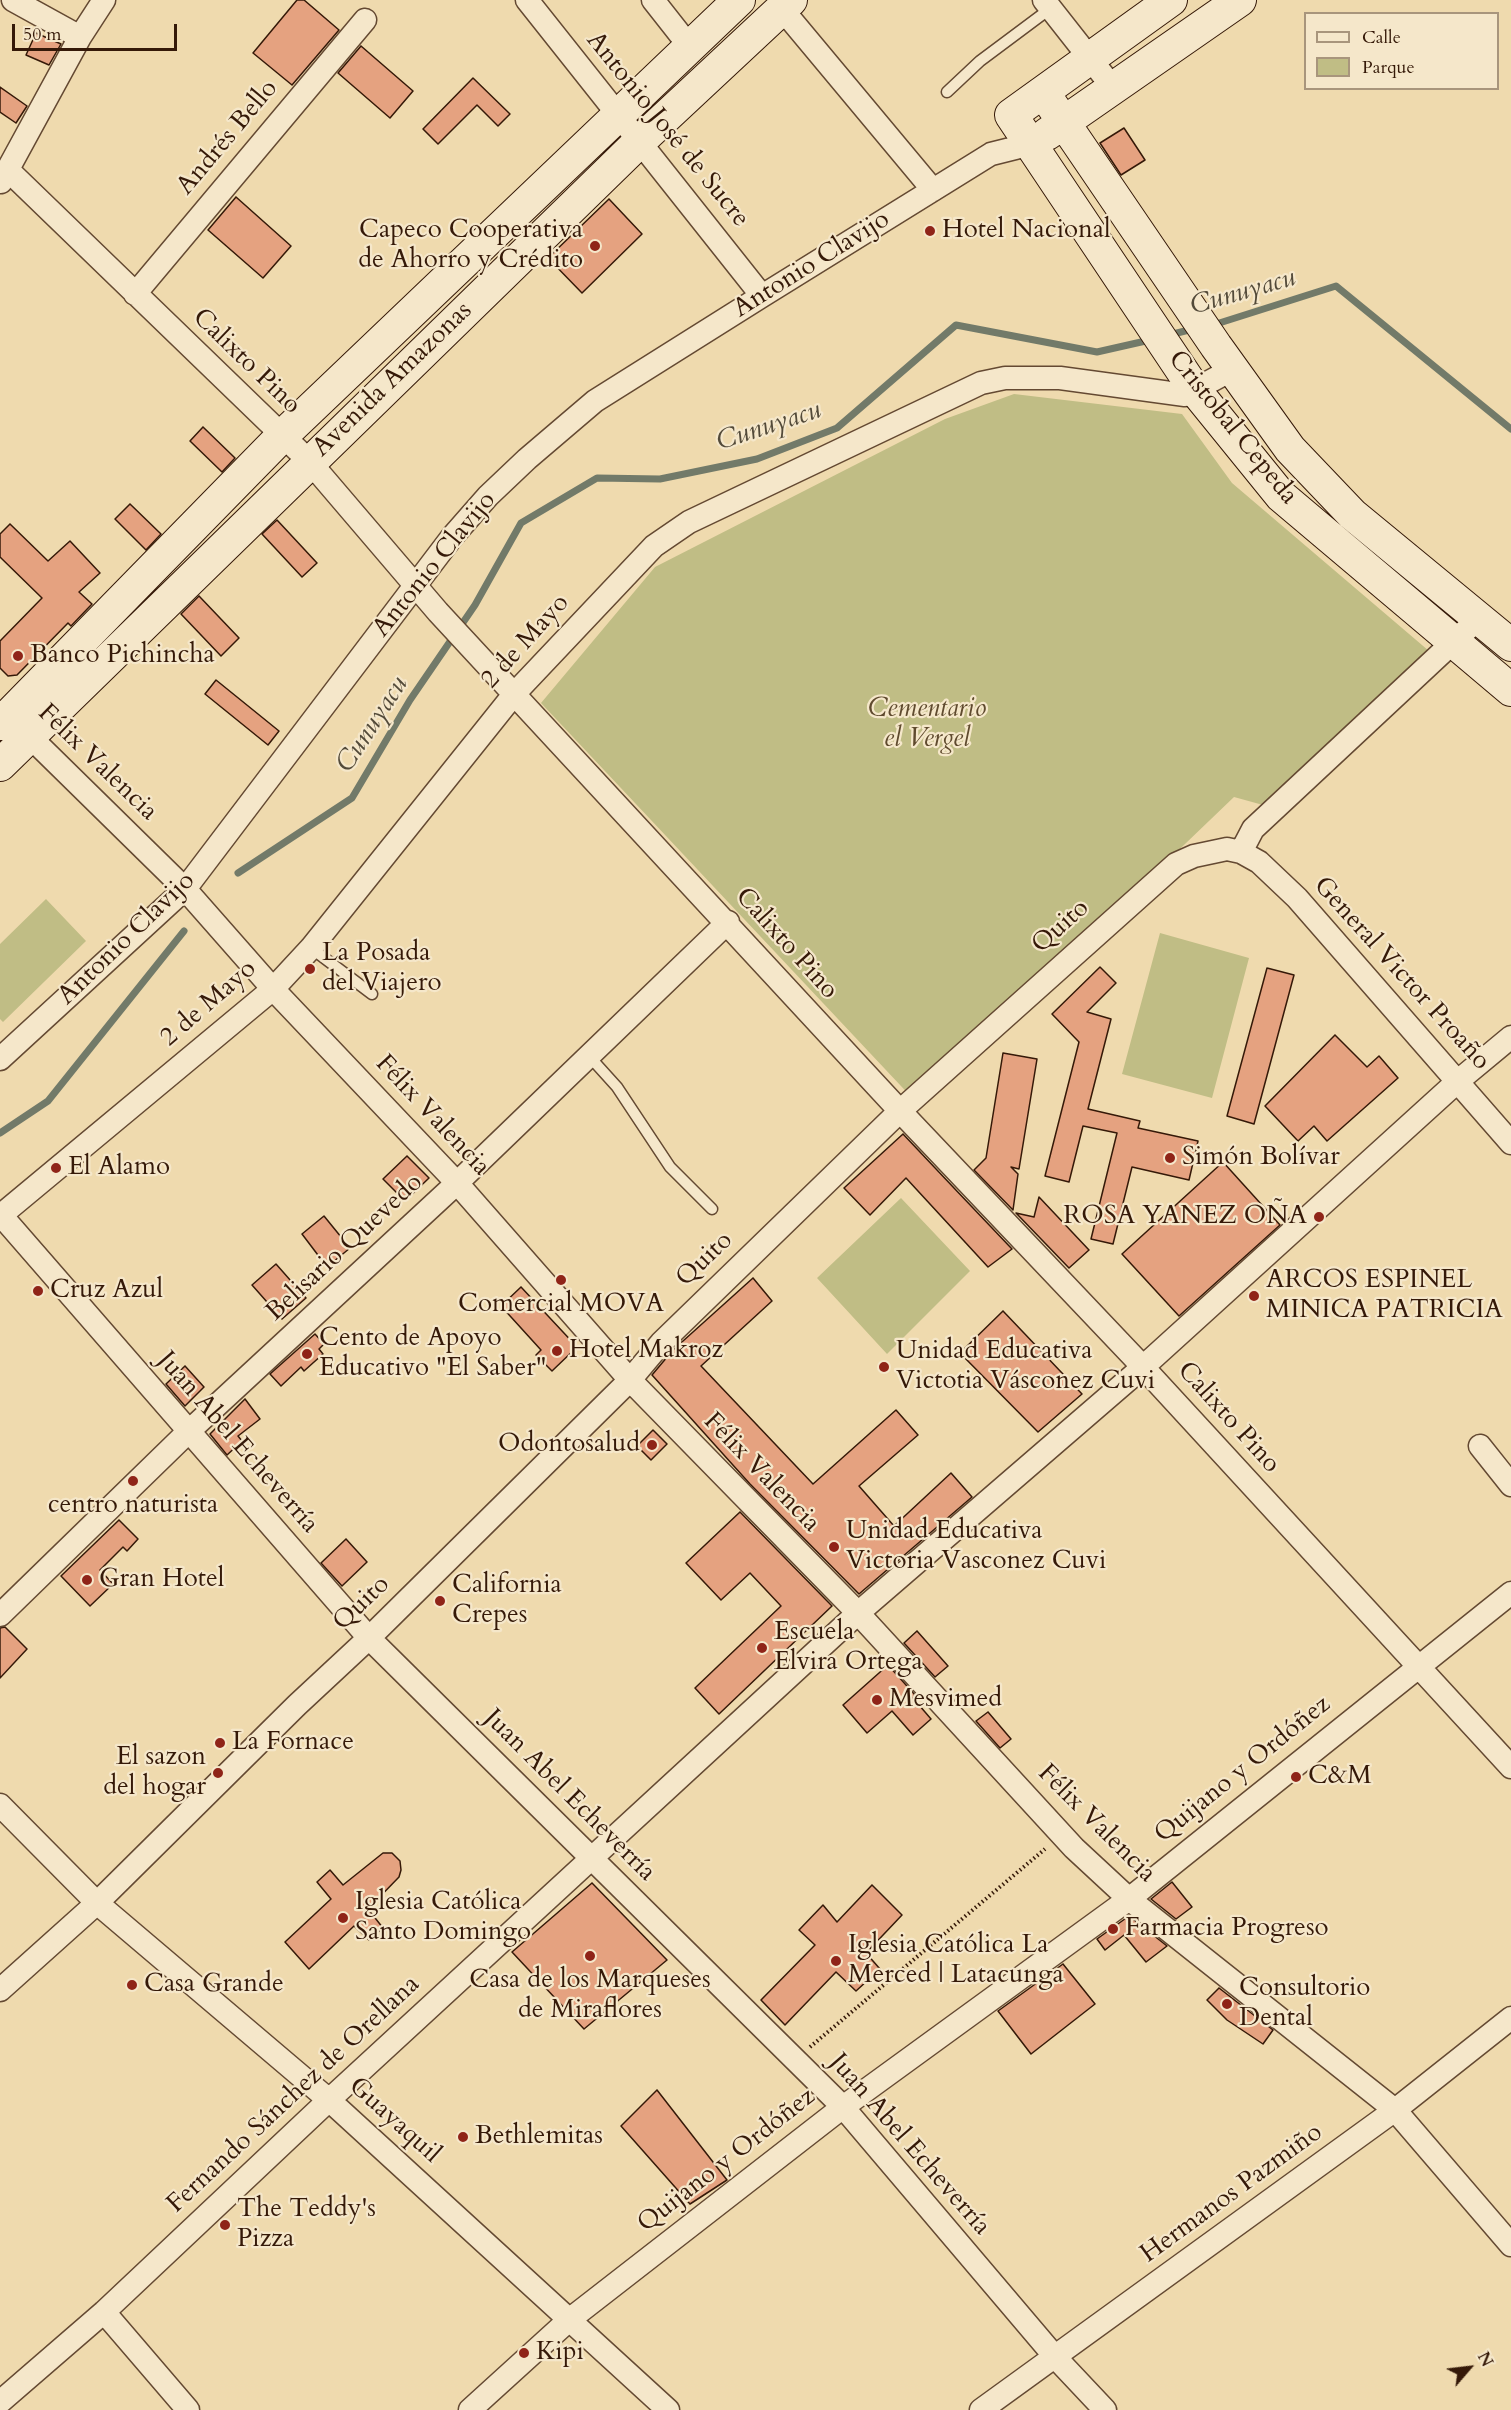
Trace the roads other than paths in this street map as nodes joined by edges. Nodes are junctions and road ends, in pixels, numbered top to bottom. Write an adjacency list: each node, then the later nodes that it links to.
1 (13, 0): 11 (street)
2 (104, 0): 11 (street)
3 (527, 0): 17 (street, Antonio José de Sucre)
4 (653, 0): 12 (street)
5 (739, 0): 12 (main road, Avenida Amazonas)
6 (1171, 0): 13 (main road)
7 (1240, 0): 14 (main road, Antonio Clavijo)
8 (786, 4): 20 (main road, Avenida Amazonas); 24 (street)
9 (1047, 4): 13 (street); 15 (lane)
10 (365, 20): 25 (street, Andrés Bello)
11 (80, 37): 23 (street)
12 (690, 47): 17 (main road, Avenida Amazonas)
13 (1091, 58): 14 (street); 16 (main road)
14 (1114, 89): 19 (main road, Antonio Clavijo)
15 (947, 92)
16 (1043, 92): 18 (main road); 19 (main road, Cristobal Cepeda)
17 (618, 114): 20 (street, Antonio José de Sucre); 29 (main road, Avenida Amazonas)
18 (1011, 115): 21 (main road, Cristobal Cepeda); 22 (street)
19 (1065, 123): 21 (main road, Antonio Clavijo); 27 (main road, Cristobal Cepeda)
20 (640, 141): 26 (street, Antonio José de Sucre); 30 (main road, Avenida Amazonas)
21 (1031, 144): 22 (street, Antonio Clavijo); 28 (main road, Cristobal Cepeda)
22 (991, 154): 24 (street, Antonio Clavijo)
23 (4, 177): 25 (street, Calixto Pino)
24 (933, 190): 26 (street, Antonio Clavijo)
25 (135, 294): 29 (street, Calixto Pino)
26 (762, 296): 31 (street, Antonio Clavijo)
27 (1225, 358): 28 (street, 2 de Mayo); 32 (main road, Cristobal Cepeda)
28 (1195, 390): 33 (main road, Cristobal Cepeda); 36 (street, 2 de Mayo)
29 (281, 436): 30 (street, Calixto Pino); 37 (main road, Avenida Amazonas)
30 (309, 461): 31 (street, Calixto Pino); 37 (main road, Avenida Amazonas)
31 (417, 585): 36 (street, Calixto Pino); 40 (street, Antonio Clavijo)
32 (1478, 619): 33 (street); 34 (main road, Cristobal Cepeda)
33 (1454, 644): 35 (main road, Cristobal Cepeda); 39 (street)
34 (1511, 645)
35 (1511, 690)
36 (515, 693): 41 (street, Calixto Pino); 42 (street, 2 de Mayo)
37 (9, 721): 38 (main road, Avenida Amazonas); 40 (street, Félix Valencia)
38 (0, 765)
39 (1241, 852): 48 (street, General Victor Proaño); 49 (street, Quito)
40 (185, 889): 43 (street, Félix Valencia); 47 (street, Antonio Clavijo)
41 (728, 922): 46 (street, Belisario Quevedo); 49 (street, Calixto Pino)
42 (311, 948): 43 (street, 2 de Mayo); 44 (lane)
43 (273, 989): 51 (street, Félix Valencia); 53 (street, 2 de Mayo)
44 (372, 994)
45 (1511, 1037): 48 (street, Fernando Sánchez de Orellana)
46 (590, 1056): 51 (street, Belisario Quevedo); 52 (lane)
47 (0, 1059)
48 (1458, 1081): 50 (street, General Victor Proaño); 54 (street, Fernando Sánchez de Orellana)
49 (900, 1111): 54 (street, Calixto Pino); 55 (street, Quito)
50 (1511, 1143)
51 (457, 1183): 55 (street, Félix Valencia); 56 (street, Belisario Quevedo)
52 (712, 1209)
53 (0, 1215): 56 (street, Juan Abel Echeverría)
54 (1143, 1367): 60 (street, Fernando Sánchez de Orellana); 63 (street, Calixto Pino)
55 (630, 1380): 60 (street, Félix Valencia); 62 (street, Quito)
56 (188, 1432): 61 (street, Belisario Quevedo); 62 (street, Juan Abel Echeverría)
57 (1480, 1446): 58 (street)
58 (1511, 1485)
59 (1511, 1593): 63 (street, Quijano y Ordóñez)
60 (858, 1613): 66 (street, Fernando Sánchez de Orellana); 67 (street, Félix Valencia)
61 (0, 1615)
62 (369, 1638): 66 (street, Juan Abel Echeverría); 68 (street, Quito)
63 (1417, 1667): 64 (street, Calixto Pino); 67 (street, Quijano y Ordóñez)
64 (1511, 1767)
65 (0, 1805): 68 (street, Guayaquil)
66 (592, 1859): 71 (street, Fernando Sánchez de Orellana); 72 (street, Juan Abel Echeverría)
67 (1129, 1899): 72 (street, Quijano y Ordóñez); 73 (street, Félix Valencia)
68 (97, 1903): 69 (street, Quito); 71 (street, Guayaquil)
69 (0, 1990)
70 (1511, 2018): 73 (street, Hermanos Pazmiño)
71 (329, 2100): 75 (street, Fernando Sánchez de Orellana); 76 (street, Guayaquil)
72 (843, 2107): 76 (street, Quijano y Ordóñez); 77 (street, Juan Abel Echeverría)
73 (1395, 2110): 74 (street, Félix Valencia); 77 (street, Hermanos Pazmiño)
74 (1511, 2246)
75 (104, 2312): 78 (street, Fernando Sánchez de Orellana); 79 (street)
76 (569, 2320): 80 (street, Quijano y Ordóñez); 81 (street, Guayaquil)
77 (1056, 2358): 82 (street, Hermanos Pazmiño); 83 (street, Juan Abel Echeverría)
78 (0, 2402)
79 (188, 2410)
80 (470, 2410)
81 (668, 2410)
82 (981, 2410)
83 (1105, 2410)

